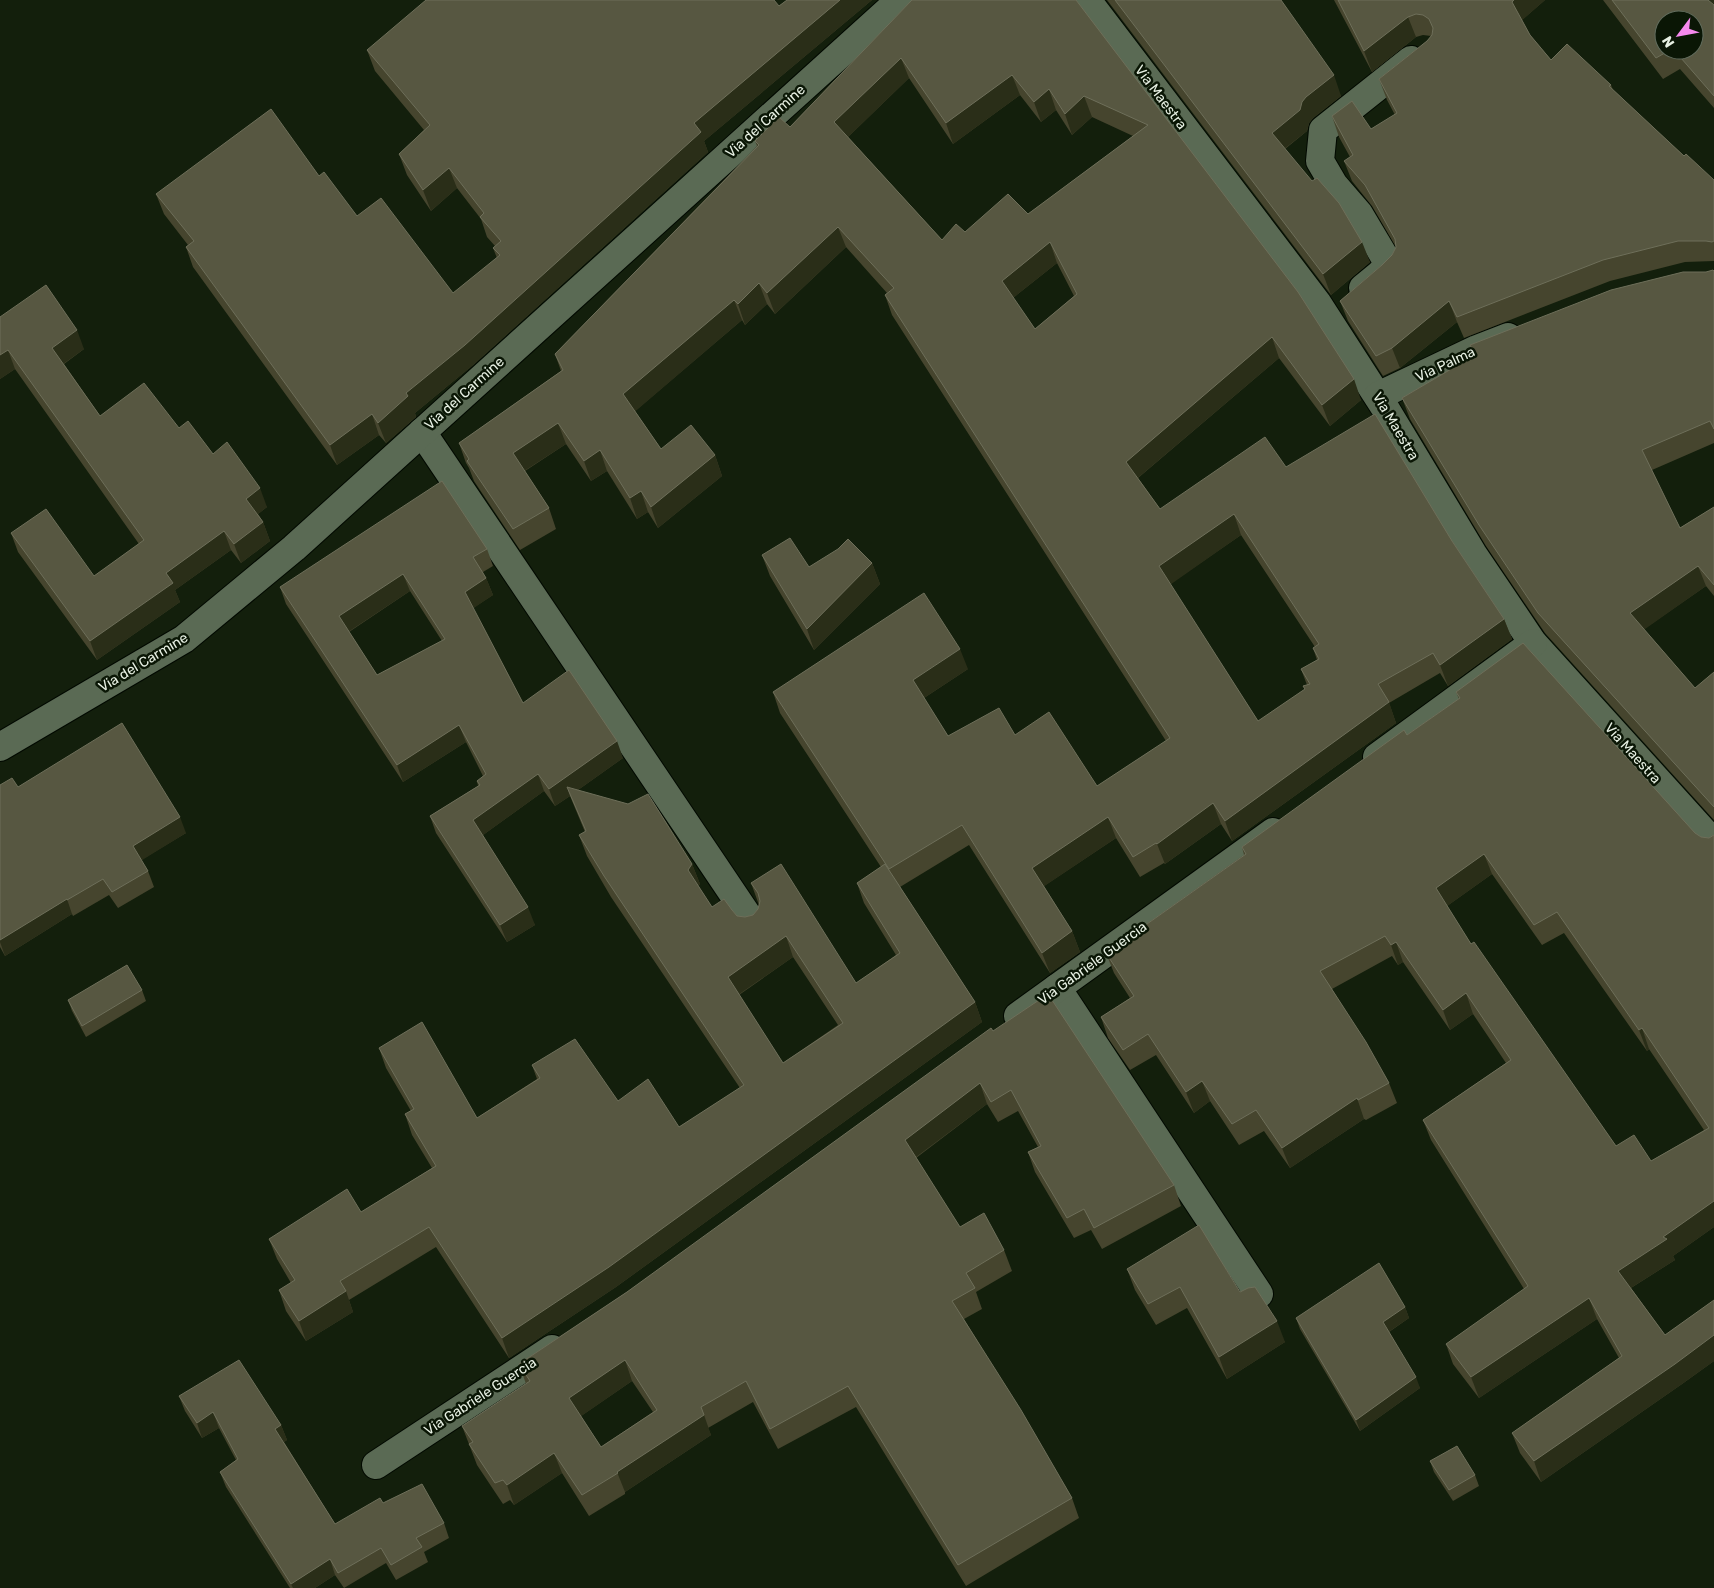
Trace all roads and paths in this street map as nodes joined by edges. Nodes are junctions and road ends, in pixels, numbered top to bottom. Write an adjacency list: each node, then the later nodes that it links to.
1 (900, 0): 7 (street, Via del Carmine)
2 (1087, 0): 4 (street, Via Maestra)
3 (1425, 50): 4 (street)
4 (1327, 318): 6 (street, Via Maestra)
5 (1528, 330): 6 (street, Via Palma)
6 (1378, 396): 8 (street, Via Maestra)
7 (422, 432): 9 (street, Via del Carmine); 13 (street)
8 (1533, 643): 10 (street); 12 (street, Via Maestra)
9 (0, 747)
10 (1356, 772)
11 (1291, 818): 14 (street, Via Gabriele Guercia)
12 (1714, 843)
13 (752, 922)
14 (1057, 988): 15 (street, Via Gabriele Guercia); 16 (street)
15 (1001, 1029)
16 (1259, 1294)
17 (575, 1333): 18 (street, Via Gabriele Guercia)
18 (376, 1465)

